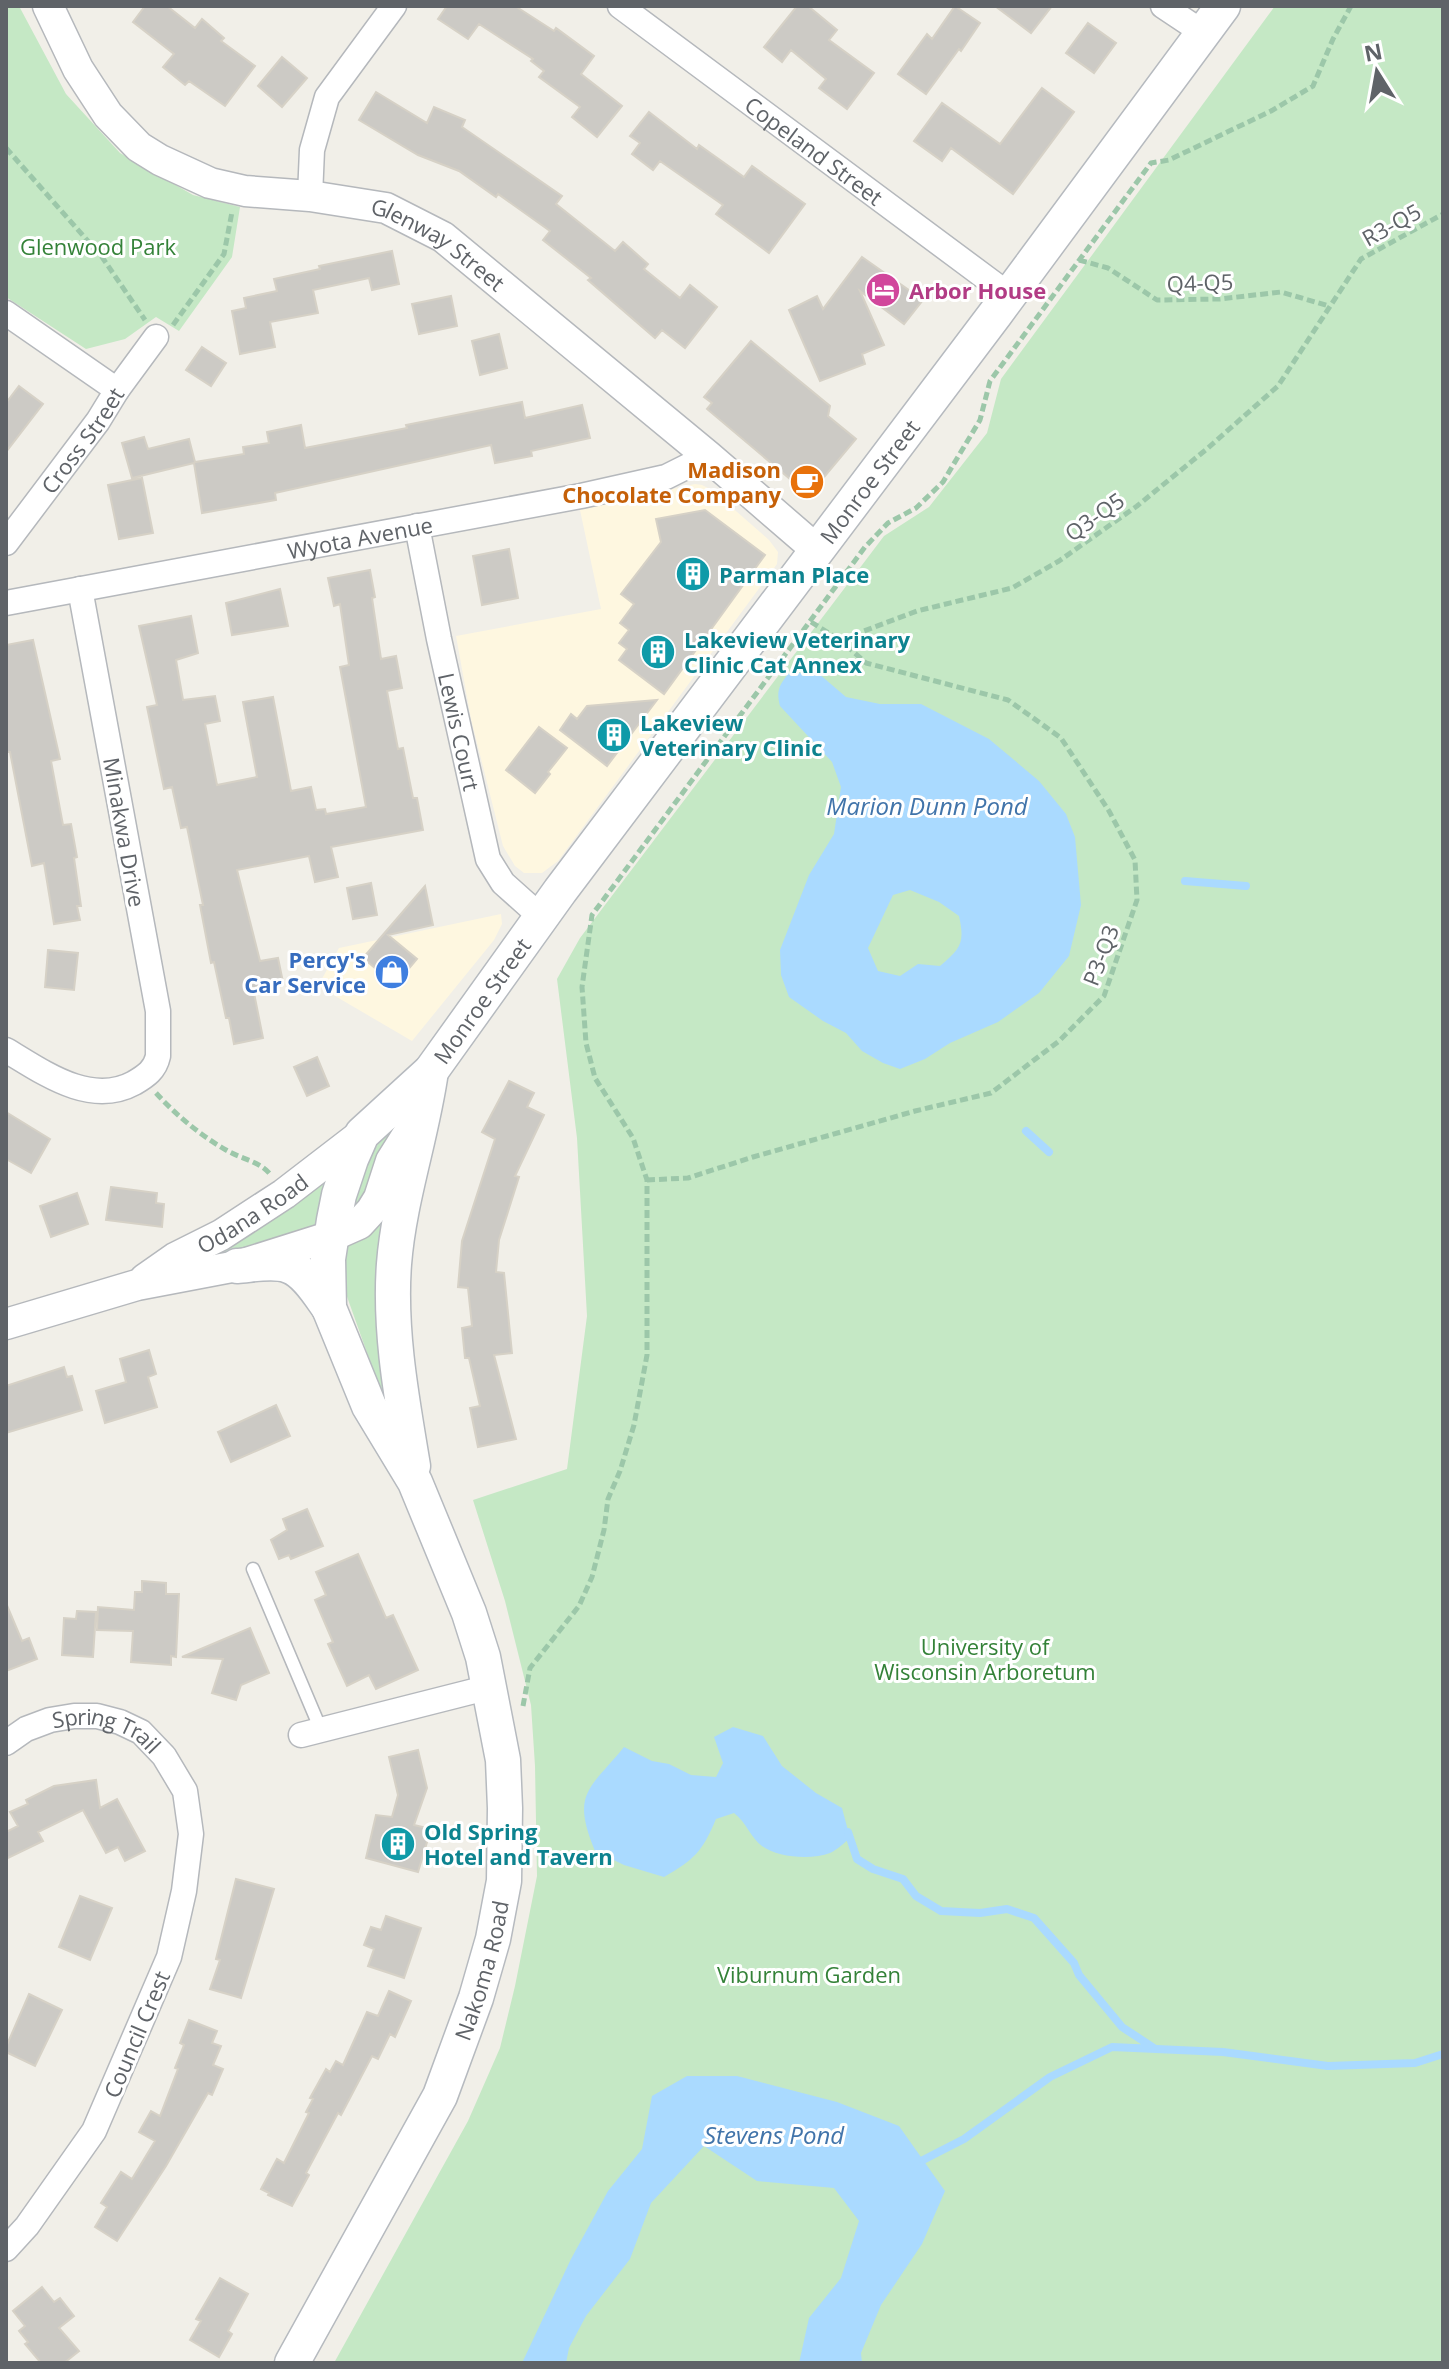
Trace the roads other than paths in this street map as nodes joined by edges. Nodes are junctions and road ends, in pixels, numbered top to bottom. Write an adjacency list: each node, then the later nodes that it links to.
1 (48, 6): 6 (street, Glenway Street)
2 (394, 6): 6 (street)
3 (620, 6): 7 (street, Copeland Street)
4 (1163, 6): 5 (street)
5 (1212, 19): 7 (main road, Monroe Street)
6 (310, 196): 11 (street, Glenway Street)
7 (1009, 295): 14 (main road, Monroe Street)
8 (6, 313): 10 (street)
9 (156, 337): 10 (street, Cross Street)
10 (117, 390): 13 (street, Cross Street)
11 (708, 456): 12 (street, Wyota Avenue); 14 (street, Glenway Street)
12 (417, 526): 15 (street, Wyota Avenue); 17 (street, Lewis Court)
13 (6, 543)
14 (818, 551): 17 (main road, Monroe Street)
15 (80, 589): 16 (street, Wyota Avenue); 18 (street, Minakwa Drive)
16 (6, 603)
17 (541, 917): 19 (main road, Monroe Street)
18 (6, 1050)
19 (431, 1071): 20 (main road, Monroe Street); 21 (main road, Monroe Street)
20 (426, 1106): 22 (street, Monroe Street); 27 (main road, Monroe Street)
21 (362, 1134): 22 (main road, Monroe Street); 24 (street, Odana Road)
22 (332, 1236): 23 (street, Odana Road); 25 (main road, Nakoma Road)
23 (237, 1266): 24 (street, Odana Road); 25 (main road)
24 (137, 1285): 26 (street, Odana Road)
25 (329, 1308): 27 (main road, Nakoma Road)
26 (6, 1324)
27 (415, 1482): 29 (main road, Nakoma Road)
28 (253, 1569): 30 (lane)
29 (490, 1687): 30 (street); 34 (main road, Nakoma Road)
30 (311, 1732)
31 (6, 1743): 32 (street, Spring Trail)
32 (185, 1791): 33 (street, Council Crest)
33 (6, 2249)
34 (292, 2363)

